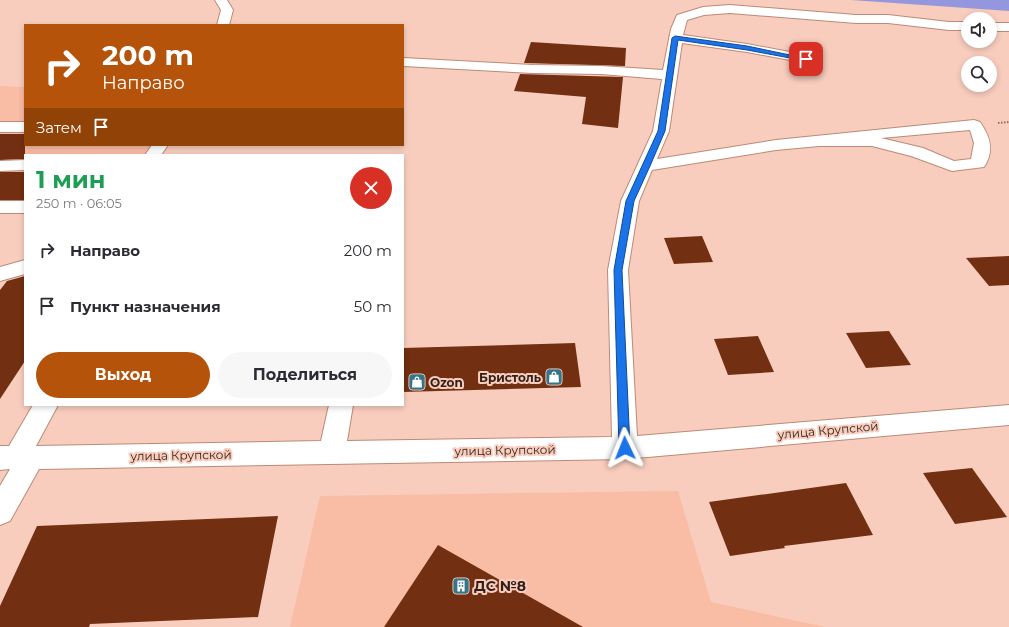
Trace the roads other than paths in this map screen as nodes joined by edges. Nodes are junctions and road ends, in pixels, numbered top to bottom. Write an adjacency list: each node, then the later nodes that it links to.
1 (221, 0): 2 (street)
2 (224, 24)
3 (961, 26): 6 (street)
4 (997, 27): 5 (street)
5 (1009, 27)
6 (675, 38): 7 (street); 9 (street)
7 (806, 59)
8 (404, 62): 9 (street)
9 (670, 75): 15 (street)
10 (0, 127): 11 (street)
11 (24, 127)
12 (819, 141): 12 (street); 15 (street)
13 (24, 165): 14 (street)
14 (0, 166)
15 (647, 166): 23 (street)
16 (0, 207): 17 (street)
17 (24, 207)
18 (24, 267): 19 (street)
19 (0, 274)
20 (45, 406): 25 (street)
21 (341, 406): 24 (street)
22 (1009, 415): 23 (street, улица Крупской)
23 (625, 448): 24 (street, улица Крупской)
24 (332, 453): 25 (street, улица Крупской)
25 (15, 458): 26 (street)
26 (0, 512)

